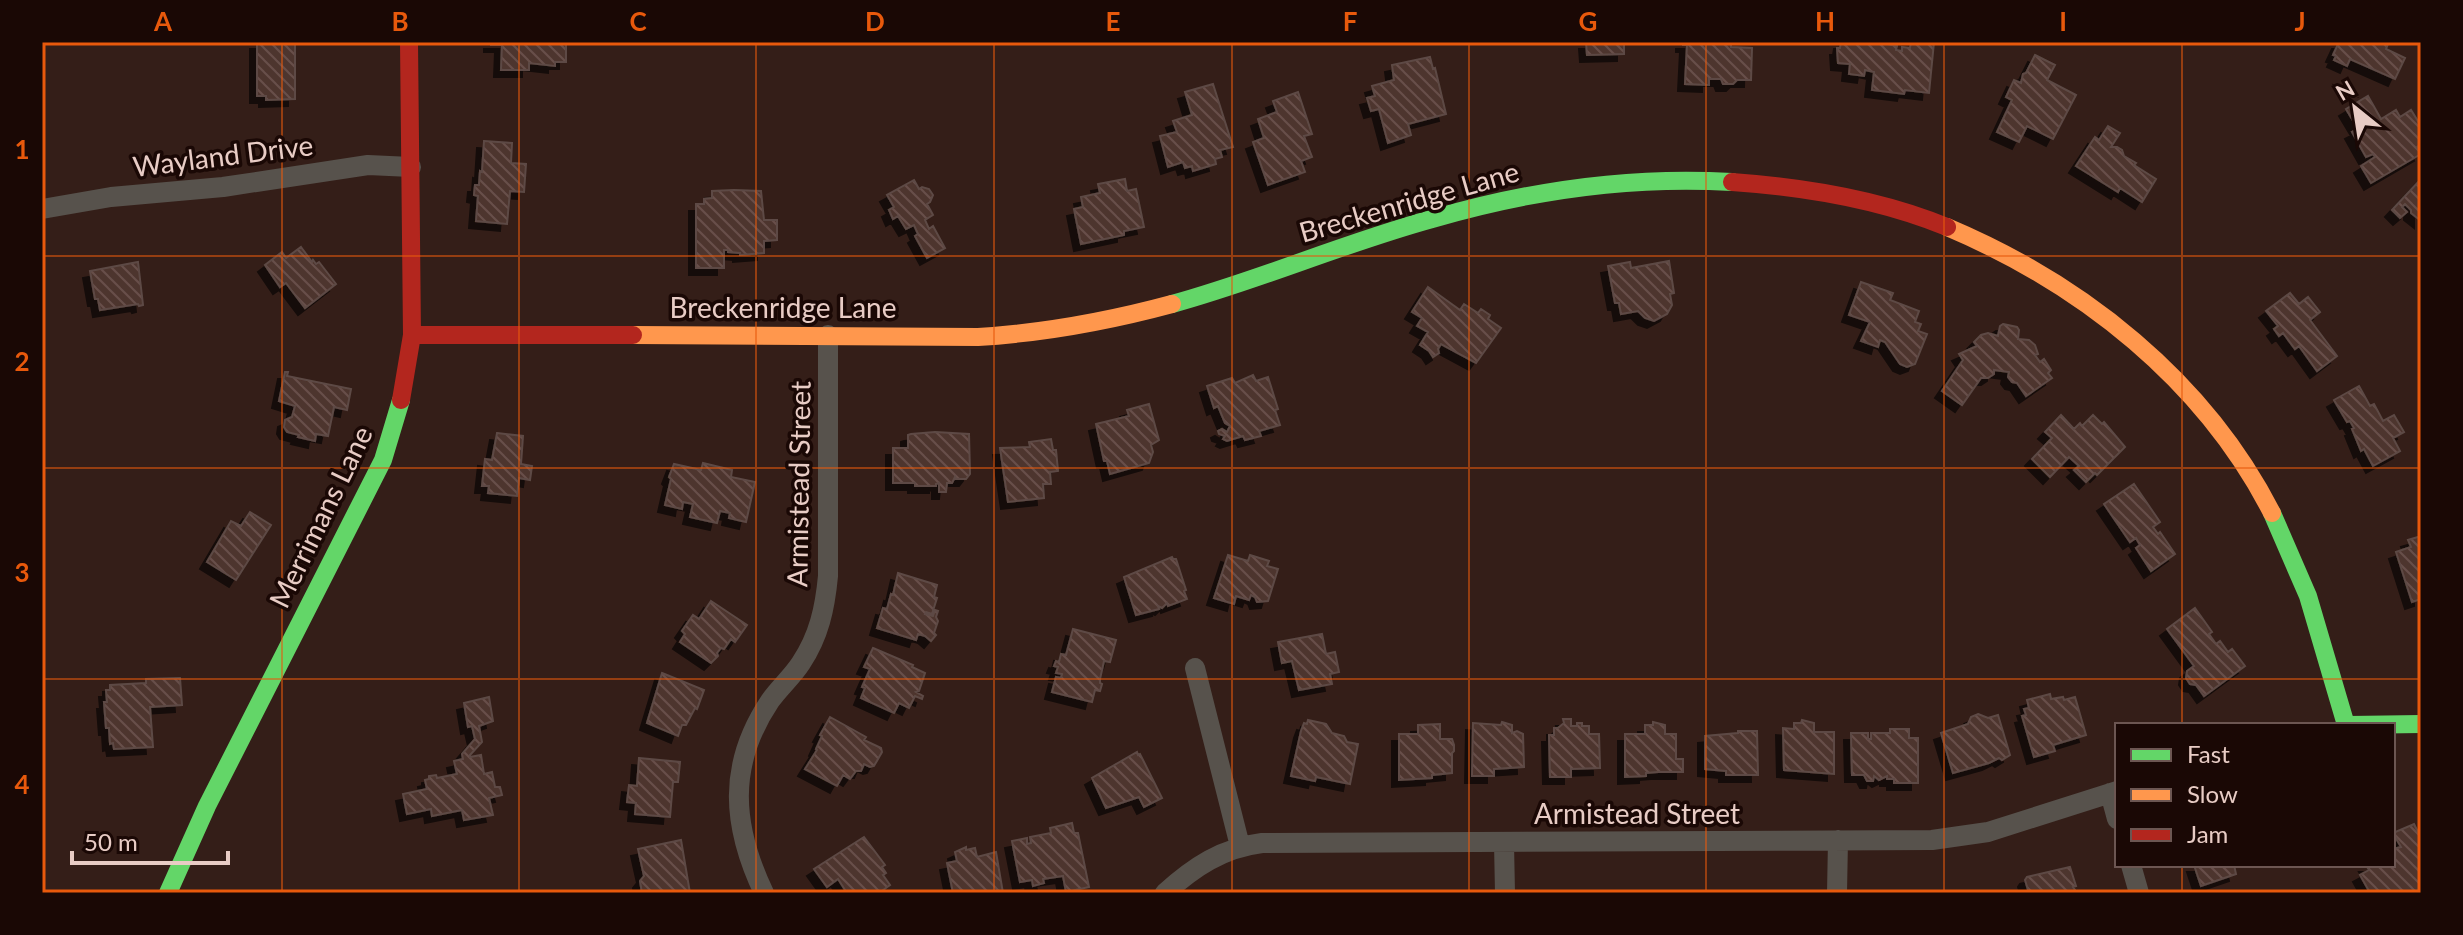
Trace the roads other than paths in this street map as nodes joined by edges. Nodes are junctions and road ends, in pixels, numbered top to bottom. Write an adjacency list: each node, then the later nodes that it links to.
1 (409, 42): 2 (street, Merrimans Lane)
2 (411, 167): 3 (street, Wayland Drive); 4 (street, Merrimans Lane)
3 (42, 209)
4 (412, 335): 5 (street, Breckenridge Lane); 15 (street, Merrimans Lane)
5 (828, 335): 7 (street, Breckenridge Lane); 16 (street, Armistead Street)
6 (1195, 668): 13 (street)
7 (2347, 723)
8 (2395, 724): 9 (street)
9 (2421, 724)
10 (2113, 792): 11 (street, Armistead Street)
11 (1838, 840): 12 (street, Armistead Street); 19 (street)
12 (1504, 843): 13 (street, Armistead Street); 18 (street)
13 (1240, 846): 17 (street, Armistead Street)
14 (2132, 867): 20 (street)
15 (168, 893)
16 (764, 893)
17 (1165, 893)
18 (1505, 893)
19 (1837, 893)
20 (2139, 893)

